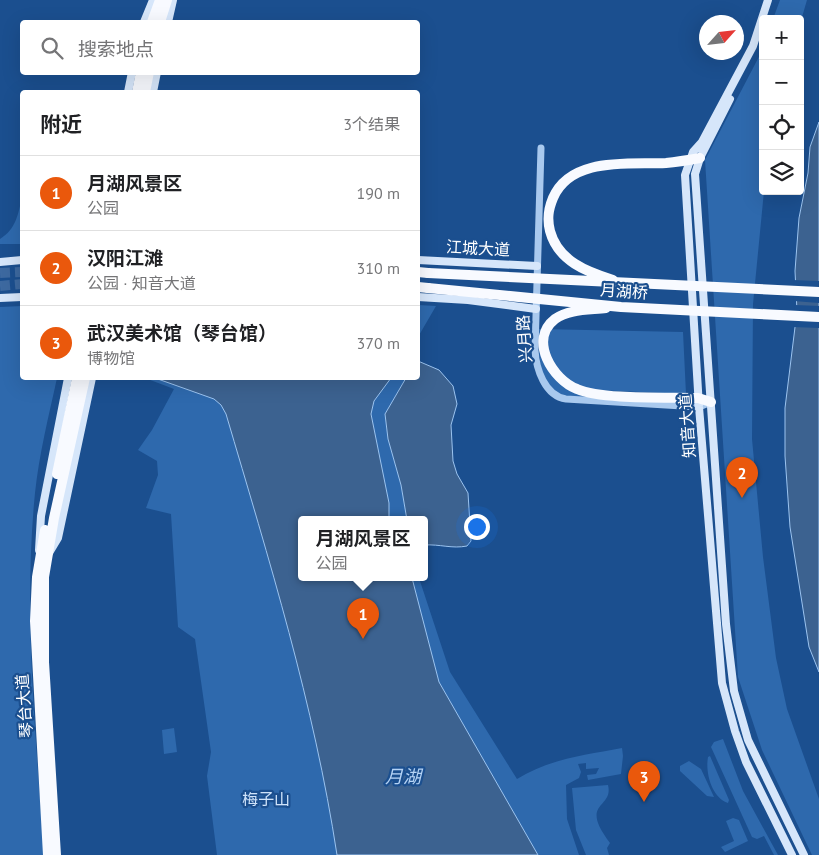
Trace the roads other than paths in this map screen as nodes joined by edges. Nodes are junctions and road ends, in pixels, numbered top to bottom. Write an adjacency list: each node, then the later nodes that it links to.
1 (153, 0): 7 (main road)
2 (160, 0): 8 (highway)
3 (167, 0): 9 (highway)
4 (173, 0): 10 (main road)
5 (770, 0): 6 (main road, 知音大道); 21 (main road, 知音大道)
6 (766, 15)
7 (145, 20)
8 (153, 20)
9 (161, 20)
10 (168, 20)
11 (759, 40): 21 (main road, 知音大道)
12 (131, 75): 16 (main road)
13 (140, 75): 17 (highway)
14 (148, 75): 18 (highway)
15 (156, 75): 19 (main road)
16 (128, 90)
17 (137, 90)
18 (145, 90)
19 (153, 90)
20 (541, 148): 25 (street, 兴月路)
21 (695, 159): 27 (highway, bridge); 40 (main road, 知音大道); 41 (main road, 知音大道)
22 (20, 260): 24 (main road)
23 (420, 260): 25 (main road, 江城大道)
24 (0, 262)
25 (537, 266): 34 (street, 兴月路)
26 (423, 272): 27 (highway, 月湖桥, bridge)
27 (622, 283): 29 (highway, 月湖桥, bridge)
28 (423, 287): 33 (highway, 月湖桥, bridge)
29 (819, 292)
30 (20, 296): 32 (main road)
31 (420, 297): 34 (main road)
32 (0, 298)
33 (621, 307): 35 (highway, 月湖桥, bridge); 40 (highway, bridge)
34 (536, 309): 40 (street, 兴月路)
35 (819, 317)
36 (68, 380): 43 (main road, 琴台大道)
37 (77, 380): 42 (highway, 琴台大道)
38 (84, 380): 42 (highway, 琴台大道)
39 (92, 380): 43 (main road, 琴台大道)
40 (698, 402): 41 (highway); 46 (main road, 知音大道)
41 (711, 402): 47 (main road, 知音大道)
42 (65, 450): 43 (highway, 琴台大道)
43 (43, 555): 44 (highway, 琴台大道); 45 (highway, 琴台大道)
44 (48, 855)
45 (56, 855)
46 (792, 855)
47 (804, 855)

